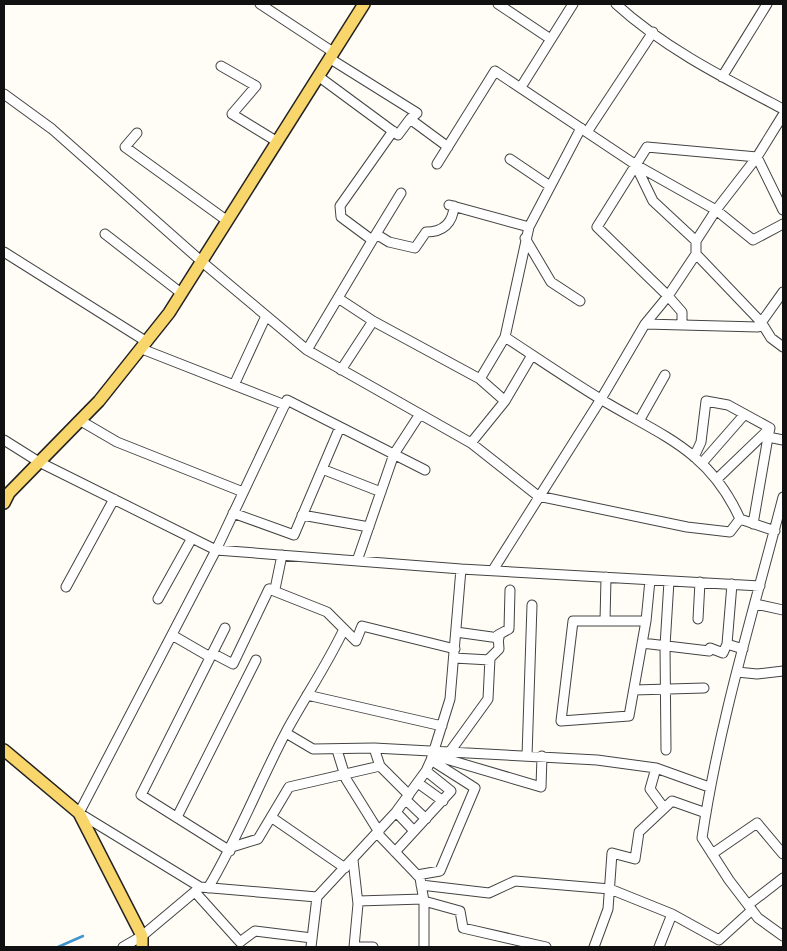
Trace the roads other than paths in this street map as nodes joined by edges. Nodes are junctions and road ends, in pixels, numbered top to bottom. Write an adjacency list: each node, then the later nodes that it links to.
1 (260, 4): 9 (street)
2 (364, 4): 9 (main road)
3 (498, 4): 8 (street)
4 (572, 4): 8 (street)
5 (616, 4): 7 (street)
6 (767, 4): 12 (street)
7 (653, 32): 12 (street); 18 (street)
8 (549, 38): 13 (street)
9 (331, 55): 11 (main road); 17 (street)
10 (221, 66): 21 (street)
11 (318, 76): 19 (street); 21 (main road)
12 (722, 77): 15 (street)
13 (521, 87): 18 (street); 22 (street)
14 (4, 94): 40 (street)
15 (783, 110)
16 (783, 115): 23 (street)
17 (410, 119): 19 (street); 22 (street)
18 (584, 130): 26 (street); 27 (street)
19 (393, 131): 35 (street)
20 (137, 133): 31 (street)
21 (276, 141): 31 (main road)
22 (448, 146): 25 (street)
23 (757, 157): 26 (street); 29 (street); 30 (street)
24 (510, 159): 27 (street)
25 (436, 164)
26 (636, 166): 29 (street); 37 (street); 43 (street)
27 (550, 186): 33 (street)
28 (401, 193): 35 (street)
29 (716, 210): 32 (street); 37 (street)
30 (783, 210)
31 (226, 220): 40 (main road)
32 (783, 224)
33 (529, 227): 35 (street); 36 (street)
34 (105, 234): 42 (street)
35 (374, 237): 44 (street)
36 (525, 238): 45 (street); 51 (street)
37 (696, 241): 39 (street)
38 (4, 252): 52 (street)
39 (696, 254): 43 (street); 48 (street)
40 (201, 261): 42 (main road); 46 (street)
41 (783, 292): 48 (street)
42 (181, 293): 52 (main road)
43 (668, 296): 49 (street); 50 (street)
44 (338, 298): 47 (street); 54 (street)
45 (580, 301)
46 (266, 316): 54 (street); 59 (street)
47 (372, 321): 56 (street); 58 (street)
48 (761, 322): 50 (street); 53 (street)
49 (645, 324): 50 (street); 60 (street)
50 (682, 325)
51 (505, 338): 55 (street); 58 (street)
52 (145, 345): 59 (street); 65 (main road)
53 (783, 347)
54 (307, 350): 56 (street)
55 (532, 355): 60 (street); 61 (street)
56 (342, 370): 63 (street)
57 (665, 375): 66 (street)
58 (480, 379): 61 (street)
59 (234, 385): 62 (street)
60 (601, 399): 66 (street); 81 (street)
61 (505, 401): 71 (street)
62 (285, 405): 67 (street); 78 (street)
63 (420, 414): 71 (street); 72 (street)
64 (744, 415): 68 (street); 73 (street); 73 (street)
65 (82, 421): 74 (main road); 78 (street)
66 (639, 421): 73 (street)
67 (340, 427): 72 (street); 75 (street)
68 (769, 432): 70 (street); 77 (street); 87 (street)
69 (4, 440): 74 (street)
70 (783, 440)
71 (471, 444): 81 (street)
72 (394, 454): 76 (street); 79 (street)
73 (698, 460): 77 (street)
74 (39, 462): 80 (main road); 82 (street)
75 (322, 469): 79 (street); 85 (street)
76 (425, 470)
77 (717, 479): 86 (street)
78 (244, 492): 84 (street)
79 (380, 492): 88 (street)
80 (6, 495)
81 (538, 496): 86 (street); 95 (street)
82 (114, 499): 90 (street); 102 (street)
83 (782, 504): 89 (street)
84 (233, 513): 85 (street); 91 (street)
85 (302, 515): 88 (street)
86 (740, 519): 87 (street)
87 (753, 524): 89 (street)
88 (369, 527): 93 (street)
89 (775, 531): 101 (street)
90 (192, 538): 91 (street); 105 (street)
91 (216, 550): 92 (street); 115 (street)
92 (282, 555): 93 (street); 103 (street)
93 (357, 561): 94 (street)
94 (461, 569): 95 (street); 114 (street)
95 (493, 570): 96 (street)
96 (606, 577): 97 (street); 110 (street)
97 (650, 580): 98 (street); 111 (street)
98 (670, 581): 99 (street); 119 (street)
99 (700, 582): 100 (street); 109 (street)
100 (732, 584): 101 (street); 118 (street)
101 (760, 586): 106 (street)
102 (66, 587)
103 (269, 589): 113 (street); 122 (street)
104 (510, 590): 116 (street)
105 (158, 599)
106 (756, 604): 108 (street); 120 (street)
107 (532, 605): 139 (street)
108 (783, 610)
109 (698, 619)
110 (605, 621): 111 (street); 129 (street)
111 (646, 621): 117 (street)
112 (225, 628): 122 (street)
113 (344, 630): 121 (street); 130 (street)
114 (456, 632): 116 (street); 121 (street)
115 (172, 635): 122 (street); 152 (street)
116 (498, 638): 124 (street)
117 (642, 643): 119 (street); 129 (street)
118 (727, 644): 119 (street); 120 (street)
119 (665, 646): 128 (street)
120 (743, 649): 126 (street)
121 (455, 654): 124 (street); 131 (street)
122 (211, 655): 153 (street)
123 (256, 660): 153 (street)
124 (490, 660): 137 (street)
125 (783, 671): 126 (street)
126 (737, 672): 146 (street)
127 (704, 688): 128 (street)
128 (666, 689): 129 (street); 136 (street)
129 (634, 690)
130 (307, 695): 131 (street); 132 (street)
131 (442, 726): 138 (street)
132 (286, 733): 135 (street); 158 (street)
133 (374, 748): 135 (street); 138 (street); 141 (street)
134 (4, 750): 152 (main road)
135 (337, 750): 144 (street)
136 (666, 750)
137 (450, 753): 138 (street); 139 (street)
138 (433, 756): 140 (street); 143 (street); 164 (street)
139 (527, 756): 140 (street)
140 (542, 756): 142 (street)
141 (380, 766): 144 (street); 147 (street)
142 (656, 768): 146 (street); 149 (street)
143 (426, 771): 145 (street); 148 (street)
144 (344, 774): 154 (street); 157 (street)
145 (418, 783): 147 (street); 148 (street)
146 (710, 786): 151 (street)
147 (407, 798): 150 (street); 155 (street)
148 (443, 801): 155 (street)
149 (664, 808): 151 (street); 168 (street)
150 (396, 812): 156 (street); 157 (street)
151 (706, 813): 160 (street)
152 (79, 814): 167 (street); 175 (main road)
153 (177, 817): 158 (street)
154 (271, 817): 158 (street); 163 (street)
155 (426, 818): 156 (street)
156 (414, 831): 159 (street)
157 (378, 833): 159 (street); 162 (street)
158 (231, 849): 167 (street)
159 (395, 852): 164 (street)
160 (712, 854): 161 (street); 172 (street)
161 (783, 854)
162 (353, 860): 163 (street); 171 (street)
163 (345, 868): 169 (street)
164 (417, 875): 166 (street)
165 (783, 878): 172 (street)
166 (421, 885): 168 (street); 170 (street)
167 (201, 889): 169 (street); 175 (street); 176 (street)
168 (610, 889): 173 (street); 182 (street)
169 (317, 897): 176 (street)
170 (424, 900): 171 (street); 180 (street); 181 (street)
171 (358, 901): 178 (street)
172 (750, 908): 173 (street); 174 (street)
173 (672, 914): 183 (street)
174 (783, 936)
175 (142, 942): 177 (street)
176 (311, 943)
177 (123, 947)
178 (354, 947): 179 (street)
179 (374, 947)
180 (424, 947)
181 (546, 947)
182 (594, 947)
183 (658, 947)

